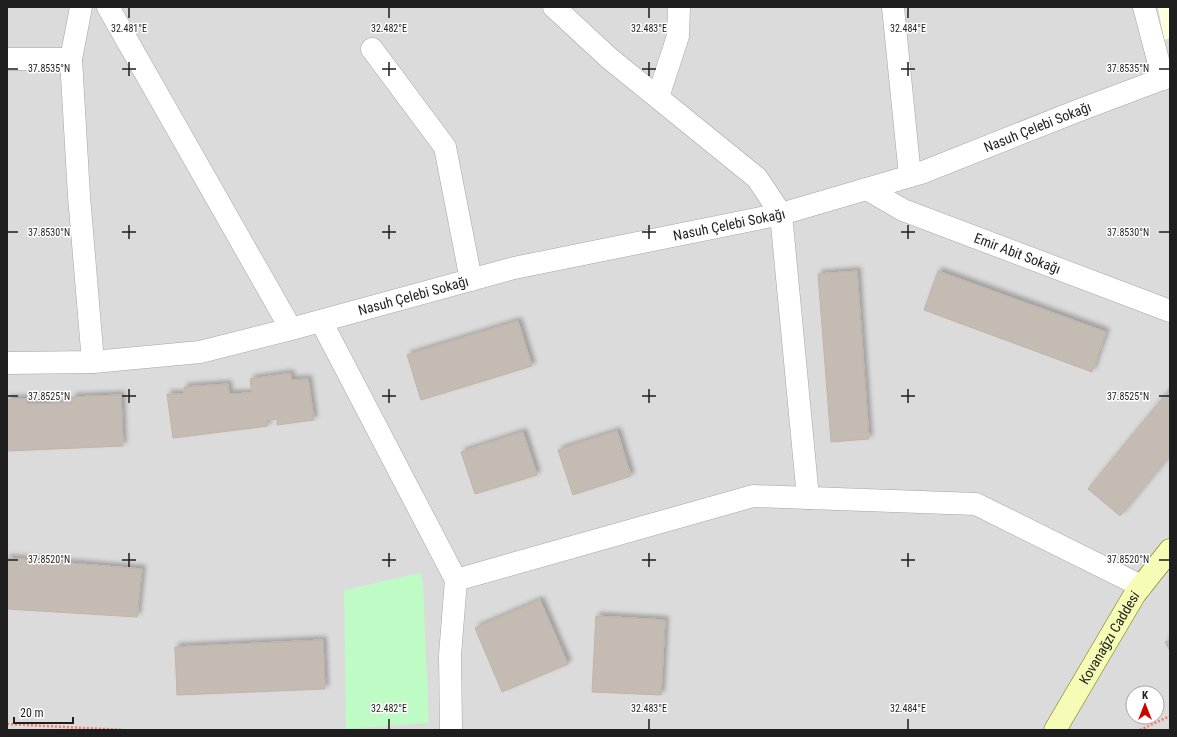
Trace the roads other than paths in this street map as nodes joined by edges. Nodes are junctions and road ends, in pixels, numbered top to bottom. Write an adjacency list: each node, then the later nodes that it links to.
1 (81, 7): 9 (street)
2 (108, 7): 18 (street)
3 (554, 7): 11 (street)
4 (679, 7): 11 (street)
5 (893, 7): 12 (street)
6 (1144, 7): 10 (street)
7 (372, 49): 15 (street)
8 (7, 59): 9 (street)
9 (71, 59): 19 (street)
10 (1166, 78): 12 (street, Nasuh Çelebi Sokağı)
11 (658, 97): 14 (street)
12 (910, 176): 13 (street, Nasuh Çelebi Sokağı)
13 (867, 189): 14 (street, Nasuh Çelebi Sokağı); 16 (street, Emir Abit Sokağı)
14 (781, 214): 15 (street, Nasuh Çelebi Sokağı); 21 (street)
15 (471, 280): 17 (street, Nasuh Çelebi Sokağı)
16 (1170, 311)
17 (321, 321): 18 (street, Nasuh Çelebi Sokağı); 23 (street)
18 (291, 329): 19 (street, Nasuh Çelebi Sokağı)
19 (93, 362): 20 (street, Nasuh Çelebi Sokağı)
20 (7, 363)
21 (808, 498): 23 (street); 24 (street)
22 (1170, 550): 24 (street, Kovanağzı Caddesi)
23 (456, 580): 25 (street)
24 (1141, 586): 26 (street, Kovanağzı Caddesi)
25 (451, 730)
26 (1055, 730)

